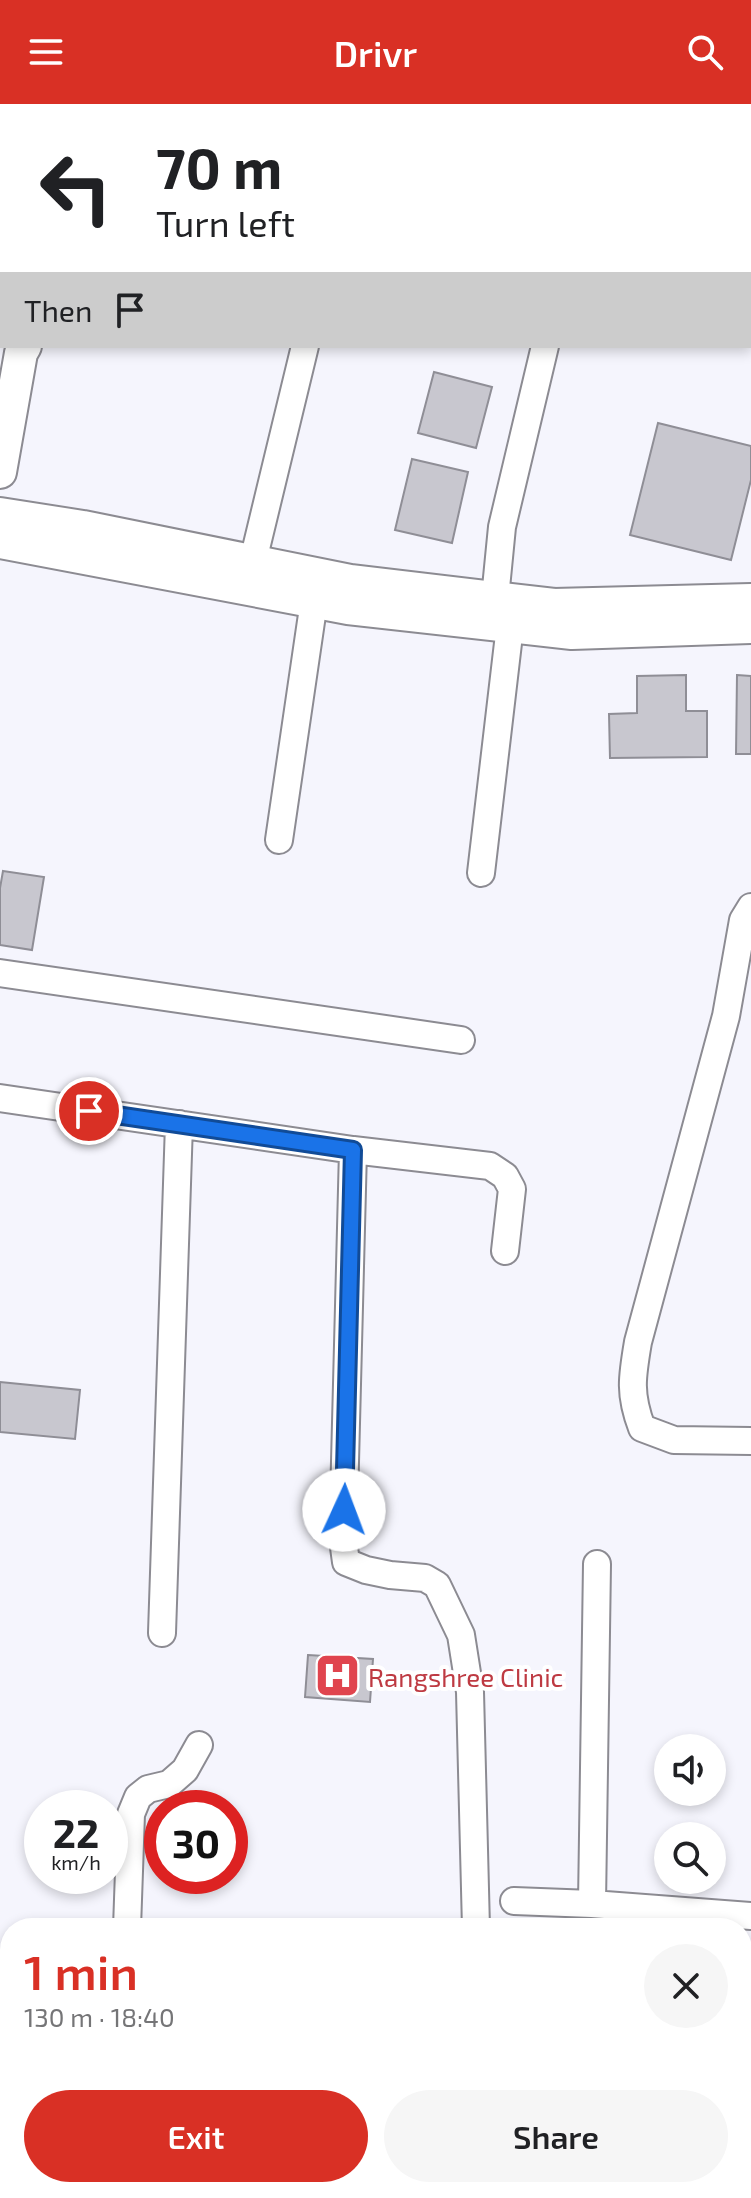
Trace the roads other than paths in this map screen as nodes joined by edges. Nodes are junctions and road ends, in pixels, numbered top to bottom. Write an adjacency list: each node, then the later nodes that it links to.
1 (24, 348): 4 (street)
2 (305, 348): 7 (street)
3 (545, 348): 10 (street)
4 (0, 472)
5 (0, 514): 7 (street)
6 (0, 542): 9 (street)
7 (253, 561): 10 (street)
8 (751, 600): 10 (street)
9 (314, 601): 10 (street); 12 (street)
10 (502, 612): 11 (street); 13 (street)
11 (751, 627)
12 (279, 840)
13 (481, 873)
14 (751, 907): 21 (street)
15 (0, 973): 16 (street)
16 (461, 1040)
17 (0, 1098): 18 (street)
18 (179, 1124): 19 (street); 23 (street)
19 (353, 1150): 20 (street); 29 (street)
20 (505, 1251)
21 (751, 1441)
22 (597, 1564): 26 (street)
23 (162, 1633)
24 (199, 1745): 28 (street)
25 (514, 1901): 26 (street)
26 (592, 1904): 27 (street)
27 (751, 1916)
28 (127, 1918)
29 (476, 1918)

